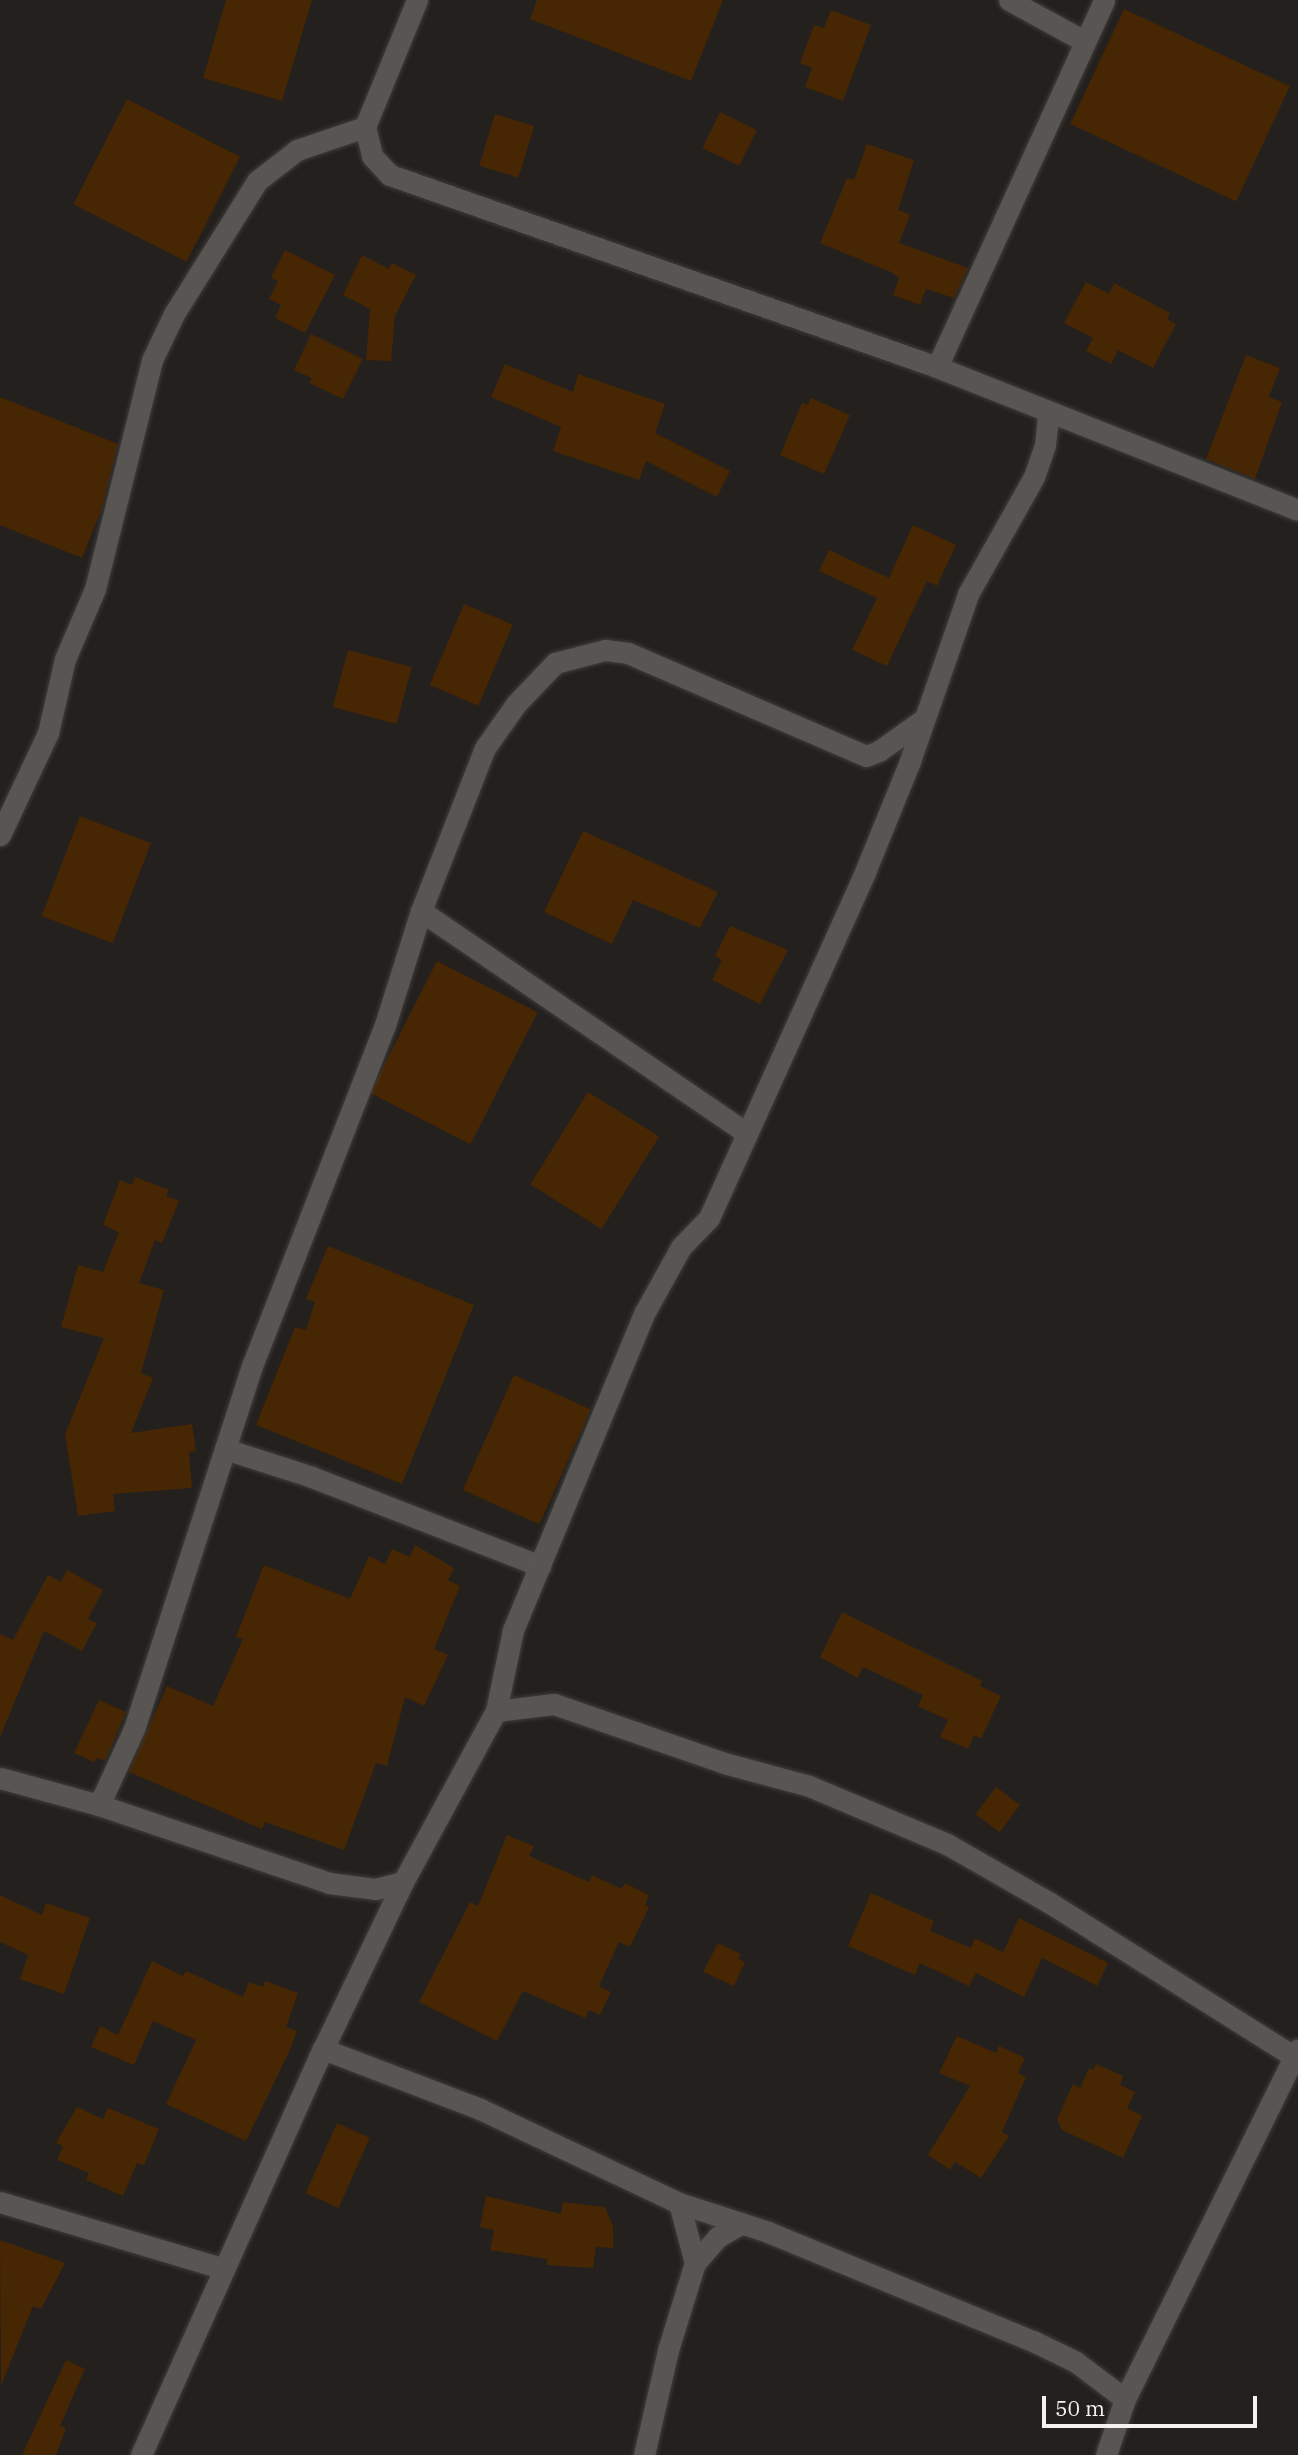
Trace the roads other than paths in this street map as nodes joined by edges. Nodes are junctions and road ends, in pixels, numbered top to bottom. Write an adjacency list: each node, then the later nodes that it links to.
1 (417, 0): 5 (street)
2 (1009, 0): 4 (street)
3 (1104, 0): 4 (street)
4 (1084, 41): 6 (street)
5 (365, 127): 6 (street); 10 (street)
6 (937, 367): 7 (street)
7 (1048, 415): 8 (street); 9 (street)
8 (1298, 510)
9 (921, 721): 11 (street); 12 (street)
10 (0, 835)
11 (421, 911): 12 (street); 13 (street)
12 (747, 1133): 14 (street)
13 (225, 1449): 14 (street); 17 (street)
14 (540, 1566): 15 (street)
15 (496, 1711): 18 (street); 20 (street)
16 (0, 1779): 17 (street)
17 (99, 1805): 18 (street)
18 (403, 1882): 19 (street)
19 (323, 2049): 22 (street); 25 (street)
20 (1297, 2055): 26 (street)
21 (0, 2202): 25 (street)
22 (679, 2203): 23 (street); 24 (street)
23 (739, 2225): 24 (street); 26 (street)
24 (695, 2263): 28 (street)
25 (222, 2268): 27 (street)
26 (1125, 2399): 29 (street)
27 (141, 2455)
28 (644, 2455)
29 (1106, 2455)

